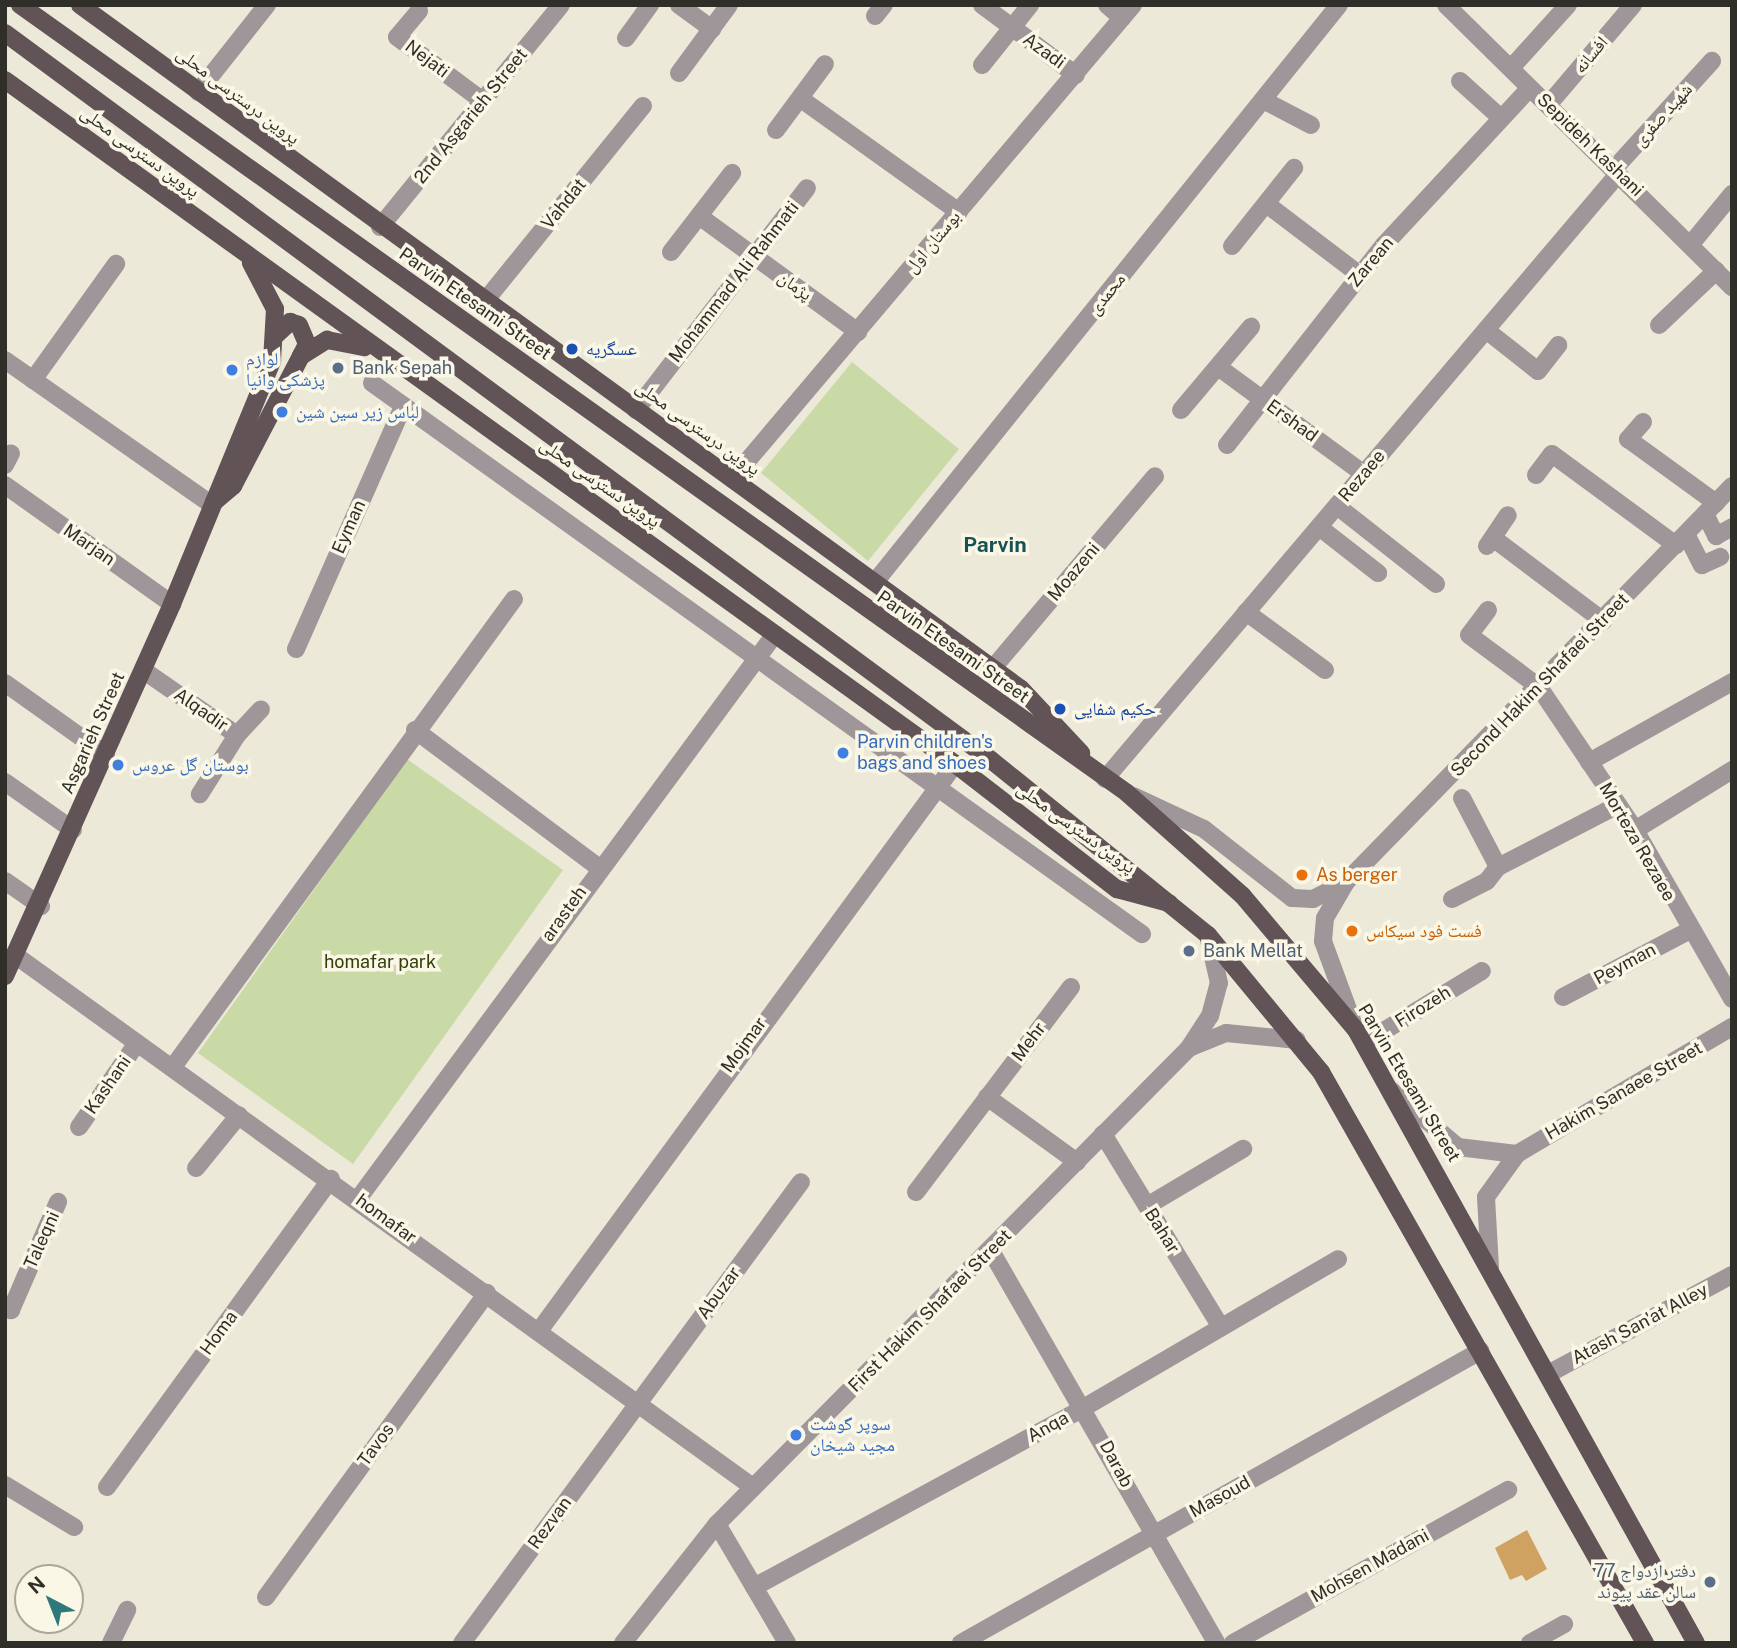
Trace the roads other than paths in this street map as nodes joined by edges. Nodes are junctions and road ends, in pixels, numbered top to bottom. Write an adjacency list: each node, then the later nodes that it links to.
1 (20, 5): 23 (main road, Parvin Etesami Street)
2 (35, 5): 23 (main road)
3 (80, 5): 34 (main road, پروین درسترسی محلی)
4 (267, 5): 34 (street)
5 (561, 5): 37 (street, 2nd Asgarieh Street)
6 (650, 5): 21 (street)
7 (679, 5): 19 (street)
8 (729, 5): 19 (street)
9 (982, 5): 18 (street, Azadi)
10 (1030, 5): 18 (street, Azadi)
11 (1107, 5): 17 (street)
12 (1339, 5): 36 (street, محمدی)
13 (1446, 5): 27 (street, Sepideh Kashani)
14 (1569, 5): 27 (street)
15 (1633, 5): 38 (street, افسانه)
16 (419, 11): 37 (street, Nejati)
17 (1127, 11): 29 (street, بوستان اول)
18 (1012, 28): 26 (street, Azadi); 29 (street, Azadi)
19 (712, 29): 28 (street)
20 (5, 33): 32 (main road)
21 (626, 38)
22 (5, 47): 32 (main road)
23 (83, 51): 118 (main road, Parvin Etesami Street)
24 (1712, 61): 44 (street, شهید صفری)
25 (825, 64): 35 (street)
26 (982, 65)
27 (1511, 68): 33 (street, Sepideh Kashani)
28 (679, 73)
29 (1076, 75): 49 (street, بوستان اول)
30 (5, 80): 56 (main road, پروین دسترسی محلی)
31 (1460, 81): 40 (street)
32 (74, 84): 131 (main road)
33 (1530, 88): 38 (street, Sepideh Kashani); 40 (street, Zarean)
34 (198, 92): 51 (main road, پروین درسترسی محلی)
35 (801, 99): 42 (street); 49 (street)
36 (1263, 100): 41 (street); 95 (street, محمدی)
37 (483, 101): 51 (street, 2nd Asgarieh Street)
38 (1549, 104): 44 (street, Sepideh Kashani)
39 (643, 106): 61 (street, Vahdat)
40 (1502, 118): 59 (street, Zarean)
41 (1311, 125)
42 (776, 130)
43 (1294, 168): 48 (street)
44 (1616, 171): 52 (street, Sepideh Kashani); 64 (street, Rezaee)
45 (732, 173): 50 (street)
46 (807, 188): 55 (street, Mohammad Ali Rahmati)
47 (1732, 194): 52 (street)
48 (1269, 206): 53 (street); 59 (street)
49 (959, 212): 65 (street, بوستان اول)
50 (699, 216): 54 (street); 55 (street, پژمان)
51 (380, 228): 61 (main road, پروین درسترسی محلی)
52 (1691, 244): 58 (street, Sepideh Kashani)
53 (1232, 246)
54 (670, 252)
55 (755, 256): 65 (street, پژمان); 76 (street, Mohammad Ali Rahmati)
56 (248, 257): 66 (main road, Asgarieh Street); 70 (main road, پروین دسترسی محلی)
57 (116, 264): 72 (street)
58 (1716, 271): 60 (street, Sepideh Kashani); 62 (street)
59 (1360, 275): 74 (street, Zarean)
60 (1732, 287)
61 (485, 301): 76 (main road, پروین درسترسی محلی)
62 (1659, 325)
63 (1251, 327): 71 (street)
64 (1486, 330): 67 (street); 80 (street, Rezaee)
65 (858, 331): 83 (street, بوستان اول)
66 (275, 336): 68 (main road); 86 (main road, Asgarieh Street)
67 (1558, 345)
68 (301, 356): 70 (main road); 86 (main road, Asgarieh Street)
69 (5, 360): 72 (street)
70 (393, 362): 102 (main road, پروین دسترسی محلی)
71 (1220, 369): 74 (street, Ershad); 77 (street)
72 (33, 380): 86 (street)
73 (372, 383): 75 (street)
74 (1266, 402): 79 (street, Zarean); 80 (street, Ershad)
75 (403, 406): 103 (street, Eyman); 104 (street)
76 (636, 410): 83 (main road, پروین درسترسی محلی)
77 (1181, 410)
78 (1643, 422): 88 (street)
79 (1227, 445)
80 (1364, 474): 87 (street, Rezaee)
81 (1536, 475): 92 (street)
82 (1155, 476): 105 (street, Moazeni)
83 (732, 479): 95 (main road, پروین درسترسی محلی)
84 (5, 485): 98 (street, Marjan)
85 (1732, 485): 88 (street, Second Hakim Shafaei Street)
86 (211, 504): 98 (main road, Asgarieh Street)
87 (1337, 506): 90 (street, Rezaee); 96 (street)
88 (1710, 508): 91 (street); 92 (street, Second Hakim Shafaei Street)
89 (1508, 515): 101 (street)
90 (1319, 527): 94 (street); 100 (street, Rezaee)
91 (1732, 527)
92 (1681, 539): 93 (street); 101 (street, Second Hakim Shafaei Street)
93 (1720, 556)
94 (1378, 573)
95 (875, 582): 105 (main road, پروین درسترسی محلی)
96 (1436, 584)
97 (514, 599): 112 (street)
98 (172, 604): 106 (main road, Asgarieh Street)
99 (1488, 610): 110 (street, Morteza Rezaee)
100 (1246, 612): 107 (street); 118 (street, Rezaee)
101 (1603, 621): 110 (street, Second Hakim Shafaei Street)
102 (775, 634): 104 (street, arasteh); 116 (main road, پروین دسترسی محلی)
103 (296, 649)
104 (753, 656): 120 (street); 126 (street, arasteh)
105 (993, 668): 118 (main road, پروین درسترسی محلی)
106 (143, 670): 113 (street, Alqadir); 114 (main road, Asgarieh Street)
107 (1325, 670)
108 (1732, 682): 115 (street)
109 (5, 683): 114 (street)
110 (1539, 687): 115 (street, Morteza Rezaee); 129 (street, Second Hakim Shafaei Street)
111 (261, 709): 113 (street)
112 (415, 730): 126 (street); 147 (street)
113 (237, 735): 122 (street, Alqadir)
114 (106, 755): 125 (main road, Asgarieh Street)
115 (1589, 762): 124 (street, Morteza Rezaee)
116 (954, 764): 120 (street, Mojmar); 131 (main road, پروین دسترسی محلی)
117 (1732, 770): 124 (street)
118 (1105, 779): 121 (main road, Parvin Etesami Street)
119 (5, 782): 125 (street)
120 (938, 788): 134 (street); 170 (street, Mojmar)
121 (1127, 793): 129 (street); 143 (main road, Parvin Etesami Street)
122 (201, 794)
123 (1462, 798): 127 (street)
124 (1626, 817): 127 (street); 133 (street, Morteza Rezaee)
125 (73, 830): 132 (main road, Asgarieh Street)
126 (598, 867): 160 (street, arasteh)
127 (1497, 867): 130 (street)
128 (5, 881): 132 (street)
129 (1346, 882): 143 (street)
130 (1452, 899)
131 (1176, 905): 135 (main road)
132 (41, 906): 136 (main road, Asgarieh Street)
133 (1688, 931): 140 (street, Peyman); 141 (street, Morteza Rezaee)
134 (1142, 934)
135 (1208, 935): 144 (main road); 146 (street)
136 (15, 955): 138 (main road, Asgarieh Street); 145 (street, homafar)
137 (1482, 971): 143 (street, Firozeh)
138 (5, 976)
139 (1071, 987): 149 (street, Mehr)
140 (1563, 997)
141 (1732, 999)
142 (1732, 1027): 154 (street, Hakim Sanaee Street)
143 (1360, 1037): 148 (main road, Parvin Etesami Street)
144 (1297, 1040): 146 (street); 171 (main road)
145 (137, 1044): 147 (street, homafar); 151 (street, Kashani)
146 (1189, 1048): 152 (street, First Hakim Shafaei Street)
147 (173, 1067): 150 (street, homafar)
148 (1392, 1091): 154 (street); 165 (main road, Parvin Etesami Street)
149 (987, 1097): 155 (street); 159 (street, Mehr)
150 (239, 1115): 156 (street); 157 (street, homafar)
151 (79, 1127)
152 (1102, 1134): 155 (street, First Hakim Shafaei Street); 162 (street, Bahar)
153 (1243, 1149): 162 (street)
154 (1517, 1154): 165 (street)
155 (1077, 1162): 163 (street, First Hakim Shafaei Street)
156 (196, 1168)
157 (331, 1179): 160 (street, homafar); 176 (street, Homa)
158 (801, 1182): 173 (street, Abuzar)
159 (916, 1192)
160 (358, 1199): 167 (street, homafar)
161 (58, 1202): 168 (street, Taleqni)
162 (1147, 1206): 169 (street, Bahar)
163 (991, 1251): 174 (street, Darab); 177 (street, First Hakim Shafaei Street)
164 (1338, 1259): 169 (street, Anqa)
165 (1490, 1267): 172 (main road, Parvin Etesami Street)
166 (1732, 1275): 172 (street, Atash San'at Alley)
167 (487, 1293): 170 (street, homafar); 183 (street, Tavos)
168 (7, 1313)
169 (1222, 1327): 174 (street, Anqa)
170 (540, 1331): 173 (street, homafar)
171 (1480, 1351): 181 (street, Masoud); 195 (main road)
172 (1548, 1374): 186 (main road, Parvin Etesami Street)
173 (638, 1404): 177 (street, homafar); 188 (street, Rezvan)
174 (1085, 1407): 181 (street, Darab); 182 (street, Anqa)
175 (5, 1485): 180 (street)
176 (107, 1487)
177 (753, 1487): 179 (street, First Hakim Shafaei Street)
178 (1507, 1490): 193 (street, Mohsen Madani)
179 (717, 1524): 182 (street); 189 (street, First Hakim Shafaei Street)
180 (74, 1527)
181 (1153, 1535): 191 (street, Masoud); 192 (street, Darab)
182 (754, 1587): 190 (street)
183 (266, 1597)
184 (127, 1610): 187 (street)
185 (1564, 1624): 194 (street)
186 (1697, 1641)
187 (111, 1643)
188 (462, 1643)
189 (623, 1643)
190 (787, 1643)
191 (961, 1643)
192 (1216, 1643)
193 (1233, 1643)
194 (1530, 1643)
195 (1645, 1643)

